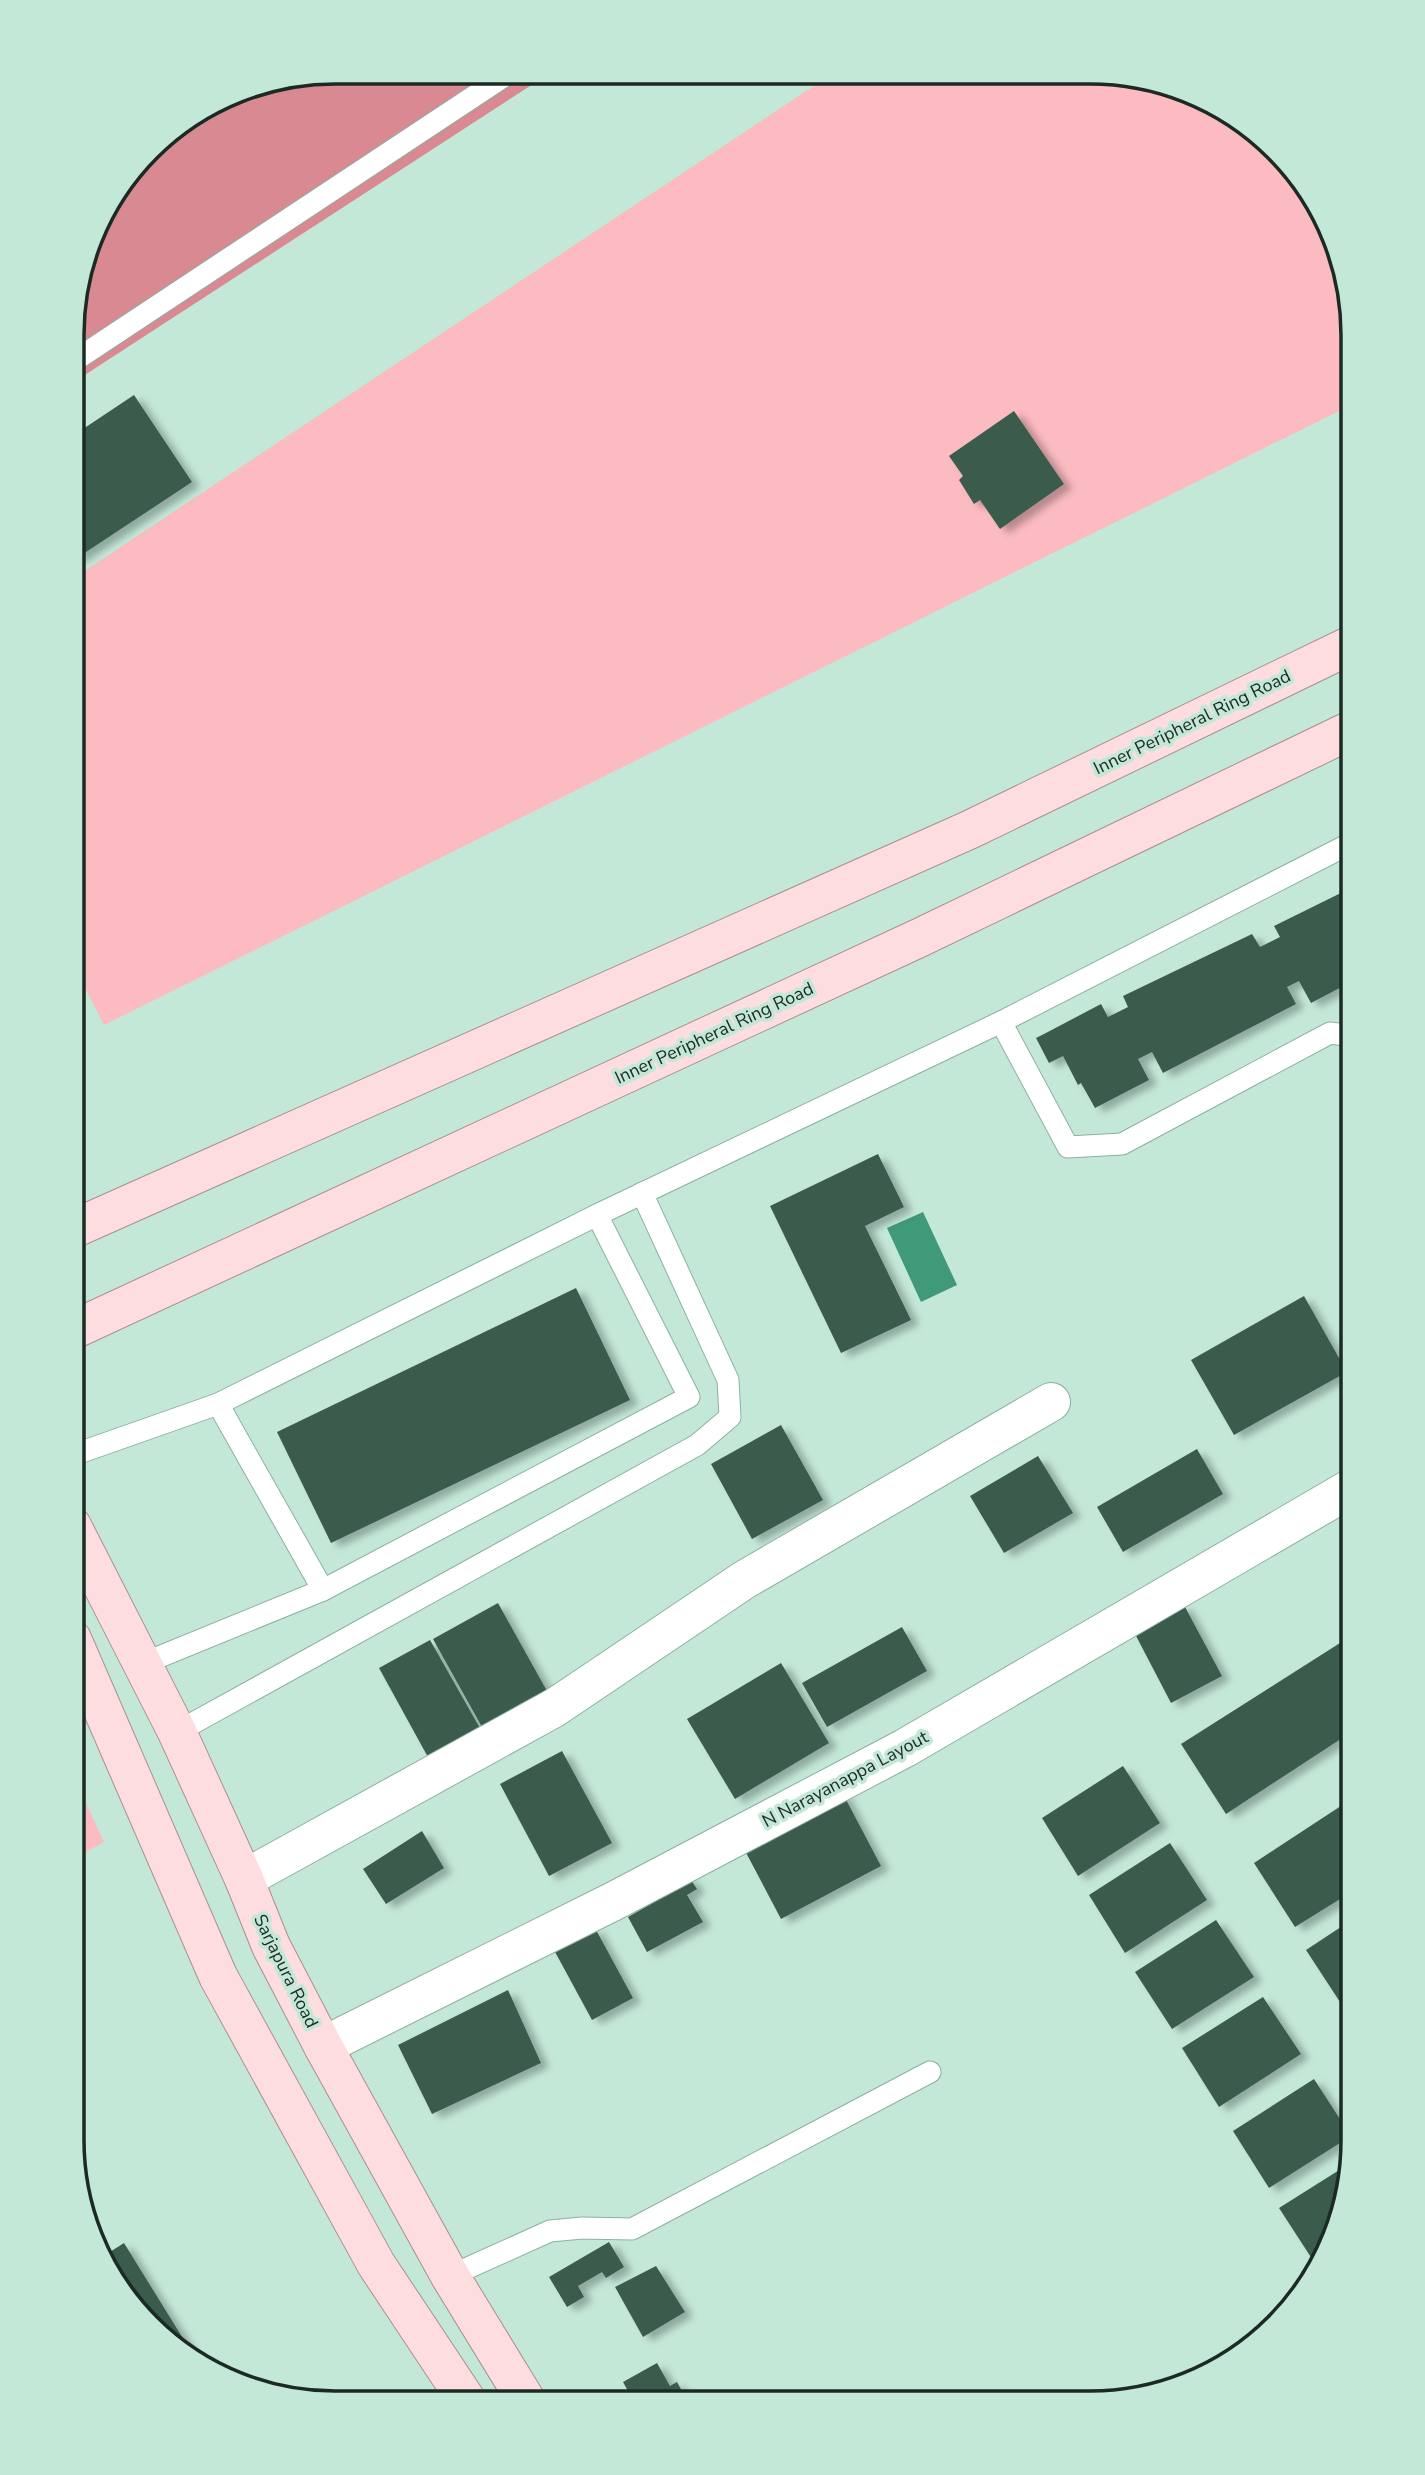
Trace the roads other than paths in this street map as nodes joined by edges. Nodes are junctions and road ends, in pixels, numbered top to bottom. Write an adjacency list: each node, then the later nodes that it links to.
1 (492, 84): 2 (lane)
2 (84, 354)
3 (1341, 650): 10 (main road, Inner Peripheral Ring Road)
4 (1341, 735): 11 (main road, Inner Peripheral Ring Road)
5 (1341, 848): 6 (lane)
6 (1001, 1022): 7 (lane); 8 (lane)
7 (1341, 1034)
8 (642, 1193): 9 (lane); 20 (lane)
9 (597, 1215): 13 (lane); 17 (lane)
10 (84, 1224)
11 (84, 1325)
12 (1051, 1402): 21 (street)
13 (218, 1404): 14 (lane); 17 (lane)
14 (84, 1451)
15 (1341, 1494): 24 (street, N Narayanappa Layout)
16 (84, 1550): 18 (main road, Sarjapura Road)
17 (323, 1590): 18 (lane)
18 (142, 1664): 20 (main road, Sarjapura Road)
19 (84, 1667): 23 (main road)
20 (177, 1732): 21 (main road, Sarjapura Road)
21 (244, 1879): 22 (main road, Sarjapura Road)
22 (271, 1946): 23 (main road); 24 (main road, Sarjapura Road)
23 (218, 1976): 27 (main road)
24 (323, 2046): 26 (main road, Sarjapura Road)
25 (930, 2073): 26 (lane)
26 (450, 2276): 28 (main road, Sarjapura Road)
27 (460, 2391)
28 (520, 2391)

